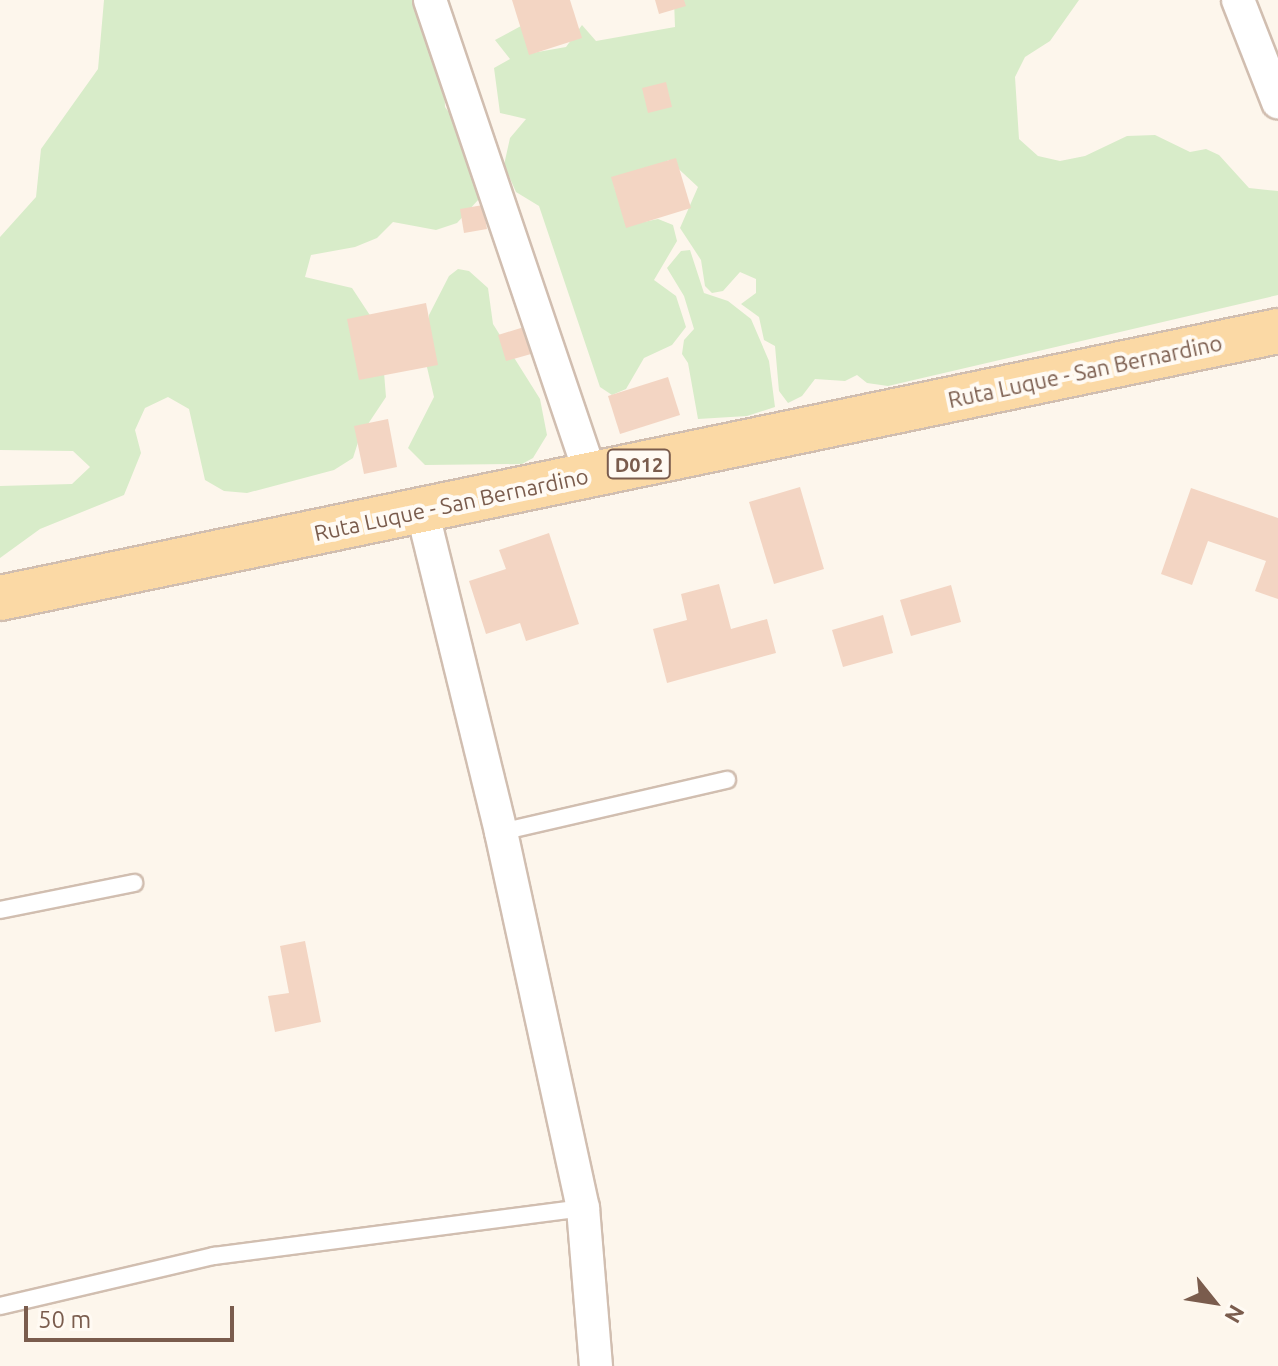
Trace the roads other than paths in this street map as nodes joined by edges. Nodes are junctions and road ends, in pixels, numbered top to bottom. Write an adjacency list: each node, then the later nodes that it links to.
1 (430, 0): 5 (street)
2 (1238, 0): 3 (street)
3 (1278, 102)
4 (1278, 331): 5 (main road, Ruta Luque - San Bernardino / D012)
5 (594, 474): 6 (main road, Ruta Luque - San Bernardino / D012)
6 (422, 510): 7 (main road, Ruta Luque - San Bernardino / D012); 9 (street)
7 (0, 598)
8 (727, 780): 9 (lane)
9 (501, 832): 12 (street)
10 (134, 883): 11 (lane)
11 (0, 910)
12 (583, 1208): 13 (lane); 14 (street)
13 (0, 1306)
14 (596, 1366)

